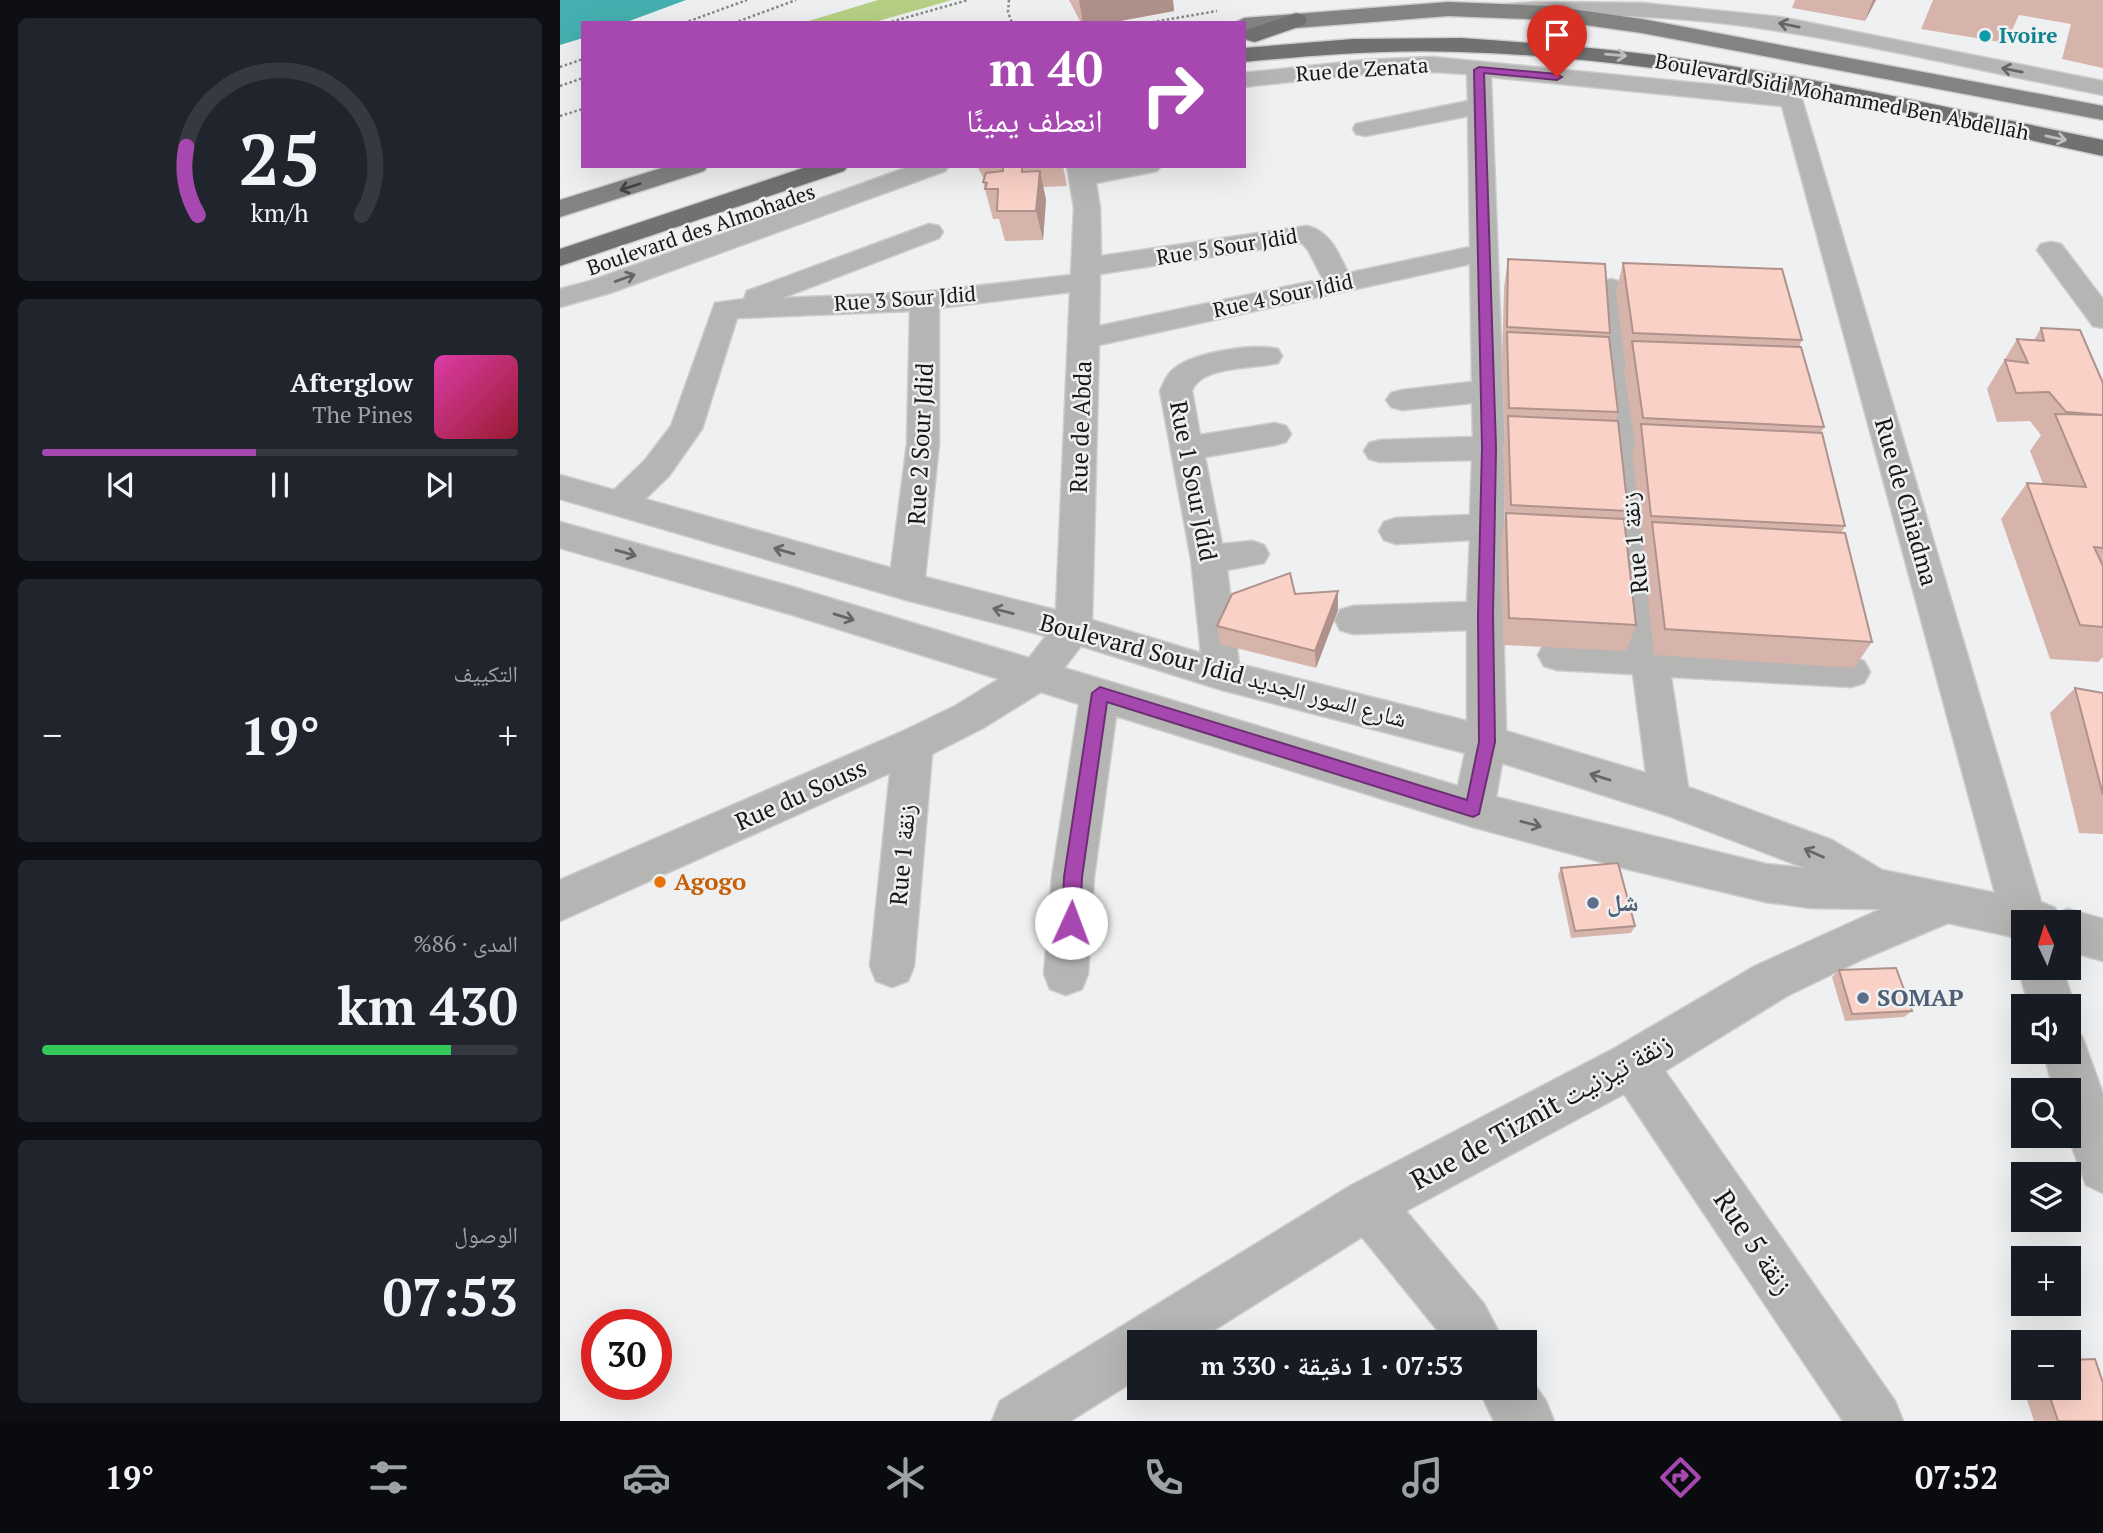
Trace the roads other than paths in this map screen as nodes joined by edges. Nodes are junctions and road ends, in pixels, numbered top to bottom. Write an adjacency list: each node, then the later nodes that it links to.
1 (1499, 10): 2 (main road, Boulevard Sidi Mohammed Ben Abdellah); 7 (street, one-way to 1); 10 (main road, Boulevard Sidi Mohammed Ben Abdellah)
2 (1296, 20): 3 (highway)
3 (1247, 38): 4 (highway, Boulevard Sidi Mohammed Ben Abdellah); 11 (highway, Boulevard Sidi Mohammed Ben Abdellah)
4 (1477, 58): 5 (street); 6 (street, Rue de Zenata); 8 (highway, Boulevard Sidi Mohammed Ben Abdellah); 9 (street)
5 (1246, 67)
6 (1246, 80)
7 (2103, 88)
8 (1789, 91): 13 (highway, Boulevard Sidi Mohammed Ben Abdellah, one-way to 13); 68 (street, Rue de Chiadma)
9 (1479, 106): 12 (street); 25 (street)
10 (2103, 113)
11 (2103, 126)
12 (1365, 129)
13 (2103, 148)
14 (689, 168): 21 (main road, one-way to 21)
15 (766, 168): 23 (highway)
16 (829, 168): 26 (highway)
17 (876, 168): 30 (street, Boulevard des Almohades)
18 (930, 168): 32 (street, one-way to 18)
19 (1126, 168): 20 (street)
20 (1081, 172): 29 (street, Rue de Abda)
21 (560, 209)
22 (929, 232): 34 (street)
23 (560, 238)
24 (2052, 250): 35 (street)
25 (1482, 253): 28 (street, Rue 4 Sour Jdid); 38 (street)
26 (560, 258)
27 (1300, 272): 28 (street)
28 (1334, 274): 29 (street, Rue 5 Sour Jdid); 36 (street, Rue 4 Sour Jdid)
29 (1086, 275): 33 (street, Rue 3 Sour Jdid); 36 (street, Rue de Abda)
30 (560, 279)
31 (1610, 288): 56 (street, Rue 1 زنقة)
32 (560, 298)
33 (924, 301): 34 (street, Rue 3 Sour Jdid); 51 (street, Rue 2 Sour Jdid)
34 (725, 309): 45 (street)
35 (2103, 319)
36 (1084, 339): 54 (street, Rue de Abda)
37 (1267, 356): 42 (street, Rue 1 Sour Jdid)
38 (1488, 391): 39 (street); 41 (street)
39 (1402, 400)
40 (1275, 434): 42 (street)
41 (1489, 448): 43 (street); 46 (street)
42 (1187, 449): 50 (street, Rue 1 Sour Jdid)
43 (1380, 452)
44 (560, 487): 45 (street, Boulevard Sour Jdid شارع السور الجديد)
45 (620, 504): 51 (street, Boulevard Sour Jdid شارع السور الجديد, one-way to 45)
46 (1487, 527): 47 (street); 52 (street)
47 (1396, 531)
48 (560, 535): 59 (street, Boulevard Sour Jdid شارع السور الجديد, one-way to 59)
49 (1252, 554): 50 (street)
50 (1208, 559): 58 (street, Rue 1 Sour Jdid)
51 (906, 586): 54 (street, Boulevard Sour Jdid شارع السور الجديد, one-way to 51)
52 (1485, 615): 53 (street); 61 (street)
53 (1353, 620)
54 (1073, 629): 58 (street, Boulevard Sour Jdid شارع السور الجديد); 59 (street)
55 (1557, 655): 56 (street)
56 (1650, 660): 57 (street); 63 (street, Rue 1 زنقة)
57 (1851, 672)
58 (1222, 675): 61 (street, Boulevard Sour Jdid شارع السور الجديد)
59 (1036, 676): 60 (street, Boulevard Sour Jdid شارع السور الجديد); 62 (street, Rue du Souss)
60 (1100, 693): 64 (street, Boulevard Sour Jdid شارع السور الجديد); 73 (street)
61 (1487, 742): 63 (street, Boulevard Sour Jdid شارع السور الجديد, one-way to 61); 64 (street)
62 (913, 745): 66 (street, Rue du Souss); 72 (street, Rue 1 زنقة)
63 (1669, 798): 65 (street, Boulevard Sour Jdid شارع السور الجديد, one-way to 63)
64 (1473, 809): 65 (street, Boulevard Sour Jdid شارع السور الجديد, one-way to 65)
65 (1872, 888): 67 (street, Boulevard Sour Jdid شارع السور الجديد)
66 (560, 901)
67 (1947, 903): 69 (street, Boulevard Sour Jdid شارع السور الجديد); 75 (street, Rue de Tiznit زنقة تيزنيت)
68 (2027, 910)
69 (2011, 917)
70 (2081, 934): 71 (street)
71 (2103, 940)
72 (892, 966)
73 (1066, 974)
74 (2070, 1064): 76 (street)
75 (1632, 1065): 77 (street, Rue de Tiznit زنقة تيزنيت); 84 (street, Rue 5 زنقة)
76 (2103, 1168)
77 (1368, 1205): 78 (street, Rue de Tiznit زنقة تيزنيت); 79 (street)
78 (1166, 1330)
79 (1469, 1330)
80 (1127, 1354): 82 (street)
81 (1513, 1400): 83 (street)
82 (1020, 1421)
83 (1526, 1421)
84 (1875, 1421)

